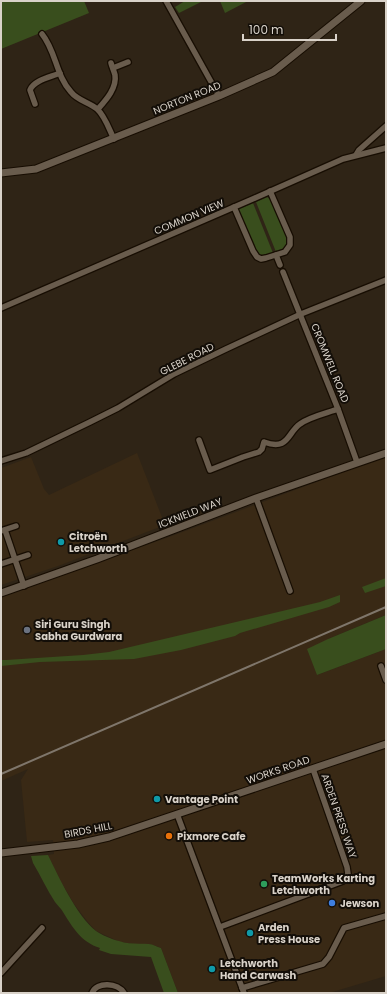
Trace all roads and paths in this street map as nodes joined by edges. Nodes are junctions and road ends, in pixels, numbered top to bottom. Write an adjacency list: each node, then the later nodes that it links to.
1 (166, 1): 6 (street)
2 (361, 1): 6 (street, NORTON ROAD)
3 (42, 34): 5 (street)
4 (128, 62): 8 (street)
5 (60, 73): 7 (street); 8 (street)
6 (219, 96): 10 (street, NORTON ROAD)
7 (35, 104)
8 (98, 109): 10 (street)
9 (386, 126): 12 (street)
10 (114, 139): 13 (street, NORTON ROAD)
11 (386, 148): 12 (street, COMMON VIEW)
12 (356, 155): 14 (street, COMMON VIEW)
13 (1, 173)
14 (270, 191): 15 (street, COMMON VIEW); 16 (street)
15 (234, 207): 16 (street); 20 (street, COMMON VIEW)
16 (276, 255): 17 (street)
17 (280, 265)
18 (283, 272): 21 (street, CROMWELL ROAD)
19 (386, 280): 21 (street, GLEBE ROAD)
20 (1, 308)
21 (301, 314): 22 (street, CROMWELL ROAD); 25 (street, GLEBE ROAD)
22 (338, 409): 23 (street); 26 (street, CROMWELL ROAD)
23 (199, 440)
24 (386, 453): 26 (street, ICKNIELD WAY)
25 (1, 461)
26 (357, 462): 27 (street, ICKNIELD WAY)
27 (256, 498): 33 (street, ICKNIELD WAY); 34 (street)
28 (16, 526): 29 (street)
29 (3, 531): 31 (street)
30 (28, 555): 31 (street)
31 (15, 559): 32 (street); 33 (street)
32 (1, 564)
33 (24, 586): 35 (street, ICKNIELD WAY)
34 (290, 591)
35 (1, 593)
36 (381, 666): 37 (street)
37 (386, 680)
38 (386, 744): 39 (street, WORKS ROAD)
39 (312, 769): 40 (street, WORKS ROAD); 43 (street, ARDEN PRESS WAY)
40 (177, 814): 41 (street, BIRDS HILL); 43 (street)
41 (1, 853)
42 (386, 916): 46 (street)
43 (220, 927): 46 (street)
44 (42, 928): 45 (street)
45 (1, 973)
46 (243, 991)
47 (92, 993): 48 (street)
48 (124, 993)

